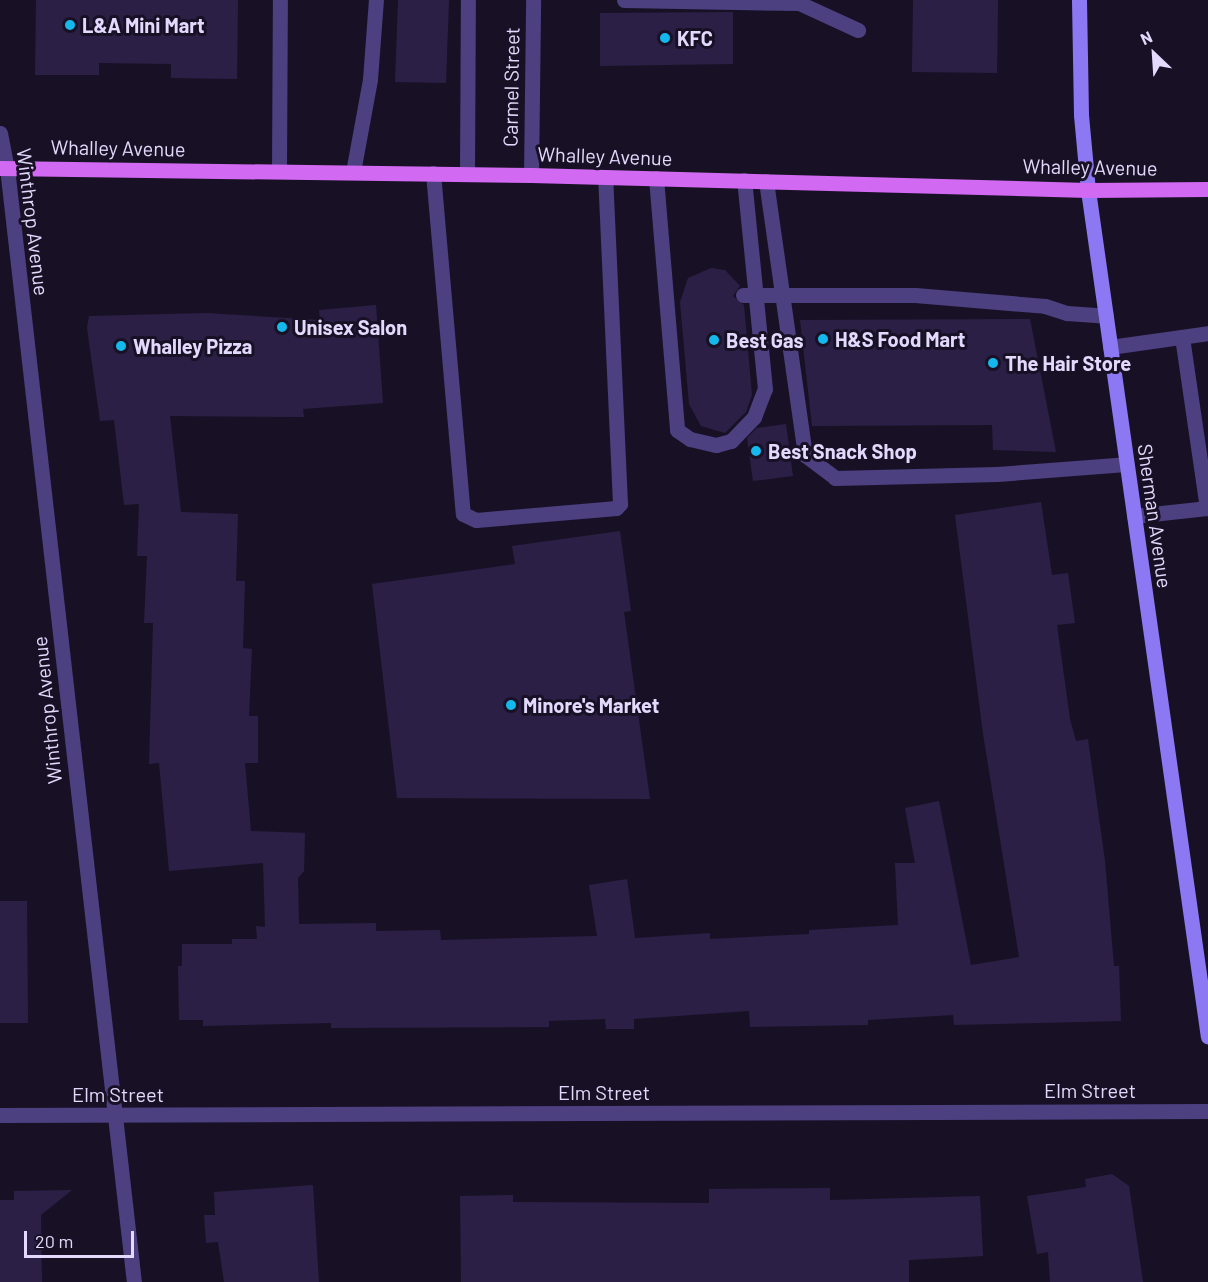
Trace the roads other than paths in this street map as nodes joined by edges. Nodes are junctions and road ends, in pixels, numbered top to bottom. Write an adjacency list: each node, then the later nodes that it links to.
1 (280, 0): 10 (street)
2 (376, 0): 11 (street)
3 (468, 0): 13 (street)
4 (533, 0): 14 (street, Carmel Street)
5 (624, 0): 7 (street)
6 (1079, 0): 20 (main road, Sherman Avenue)
7 (858, 30)
8 (0, 133): 9 (street, Winthrop Avenue)
9 (4, 168): 10 (main road, Whalley Avenue); 33 (street, Winthrop Avenue)
10 (279, 171): 11 (main road, Whalley Avenue)
11 (353, 172): 12 (main road, Whalley Avenue)
12 (433, 173): 13 (main road, Whalley Avenue); 15 (street)
13 (467, 174): 14 (main road, Whalley Avenue)
14 (531, 174): 15 (main road, Whalley Avenue)
15 (605, 177): 16 (main road, Whalley Avenue)
16 (656, 178): 17 (main road, Whalley Avenue); 21 (street)
17 (744, 180): 18 (main road, Whalley Avenue); 21 (street)
18 (766, 181): 20 (main road, Whalley Avenue); 22 (street)
19 (1208, 189): 20 (main road, Whalley Avenue)
20 (1088, 190): 23 (main road, Sherman Avenue)
21 (750, 295): 22 (street)
22 (784, 295): 23 (street); 27 (street)
23 (1106, 316): 26 (main road, Sherman Avenue)
24 (1208, 333): 25 (street)
25 (1182, 337): 26 (street); 28 (street)
26 (1110, 347): 27 (main road, Sherman Avenue)
27 (1126, 464): 29 (main road, Sherman Avenue)
28 (1208, 508): 29 (street)
29 (1134, 516): 30 (main road, Sherman Avenue)
30 (1208, 1037)
31 (1208, 1111): 33 (street, Elm Street)
32 (0, 1115): 33 (street, Elm Street)
33 (114, 1115): 34 (street, Winthrop Avenue)
34 (134, 1282)

